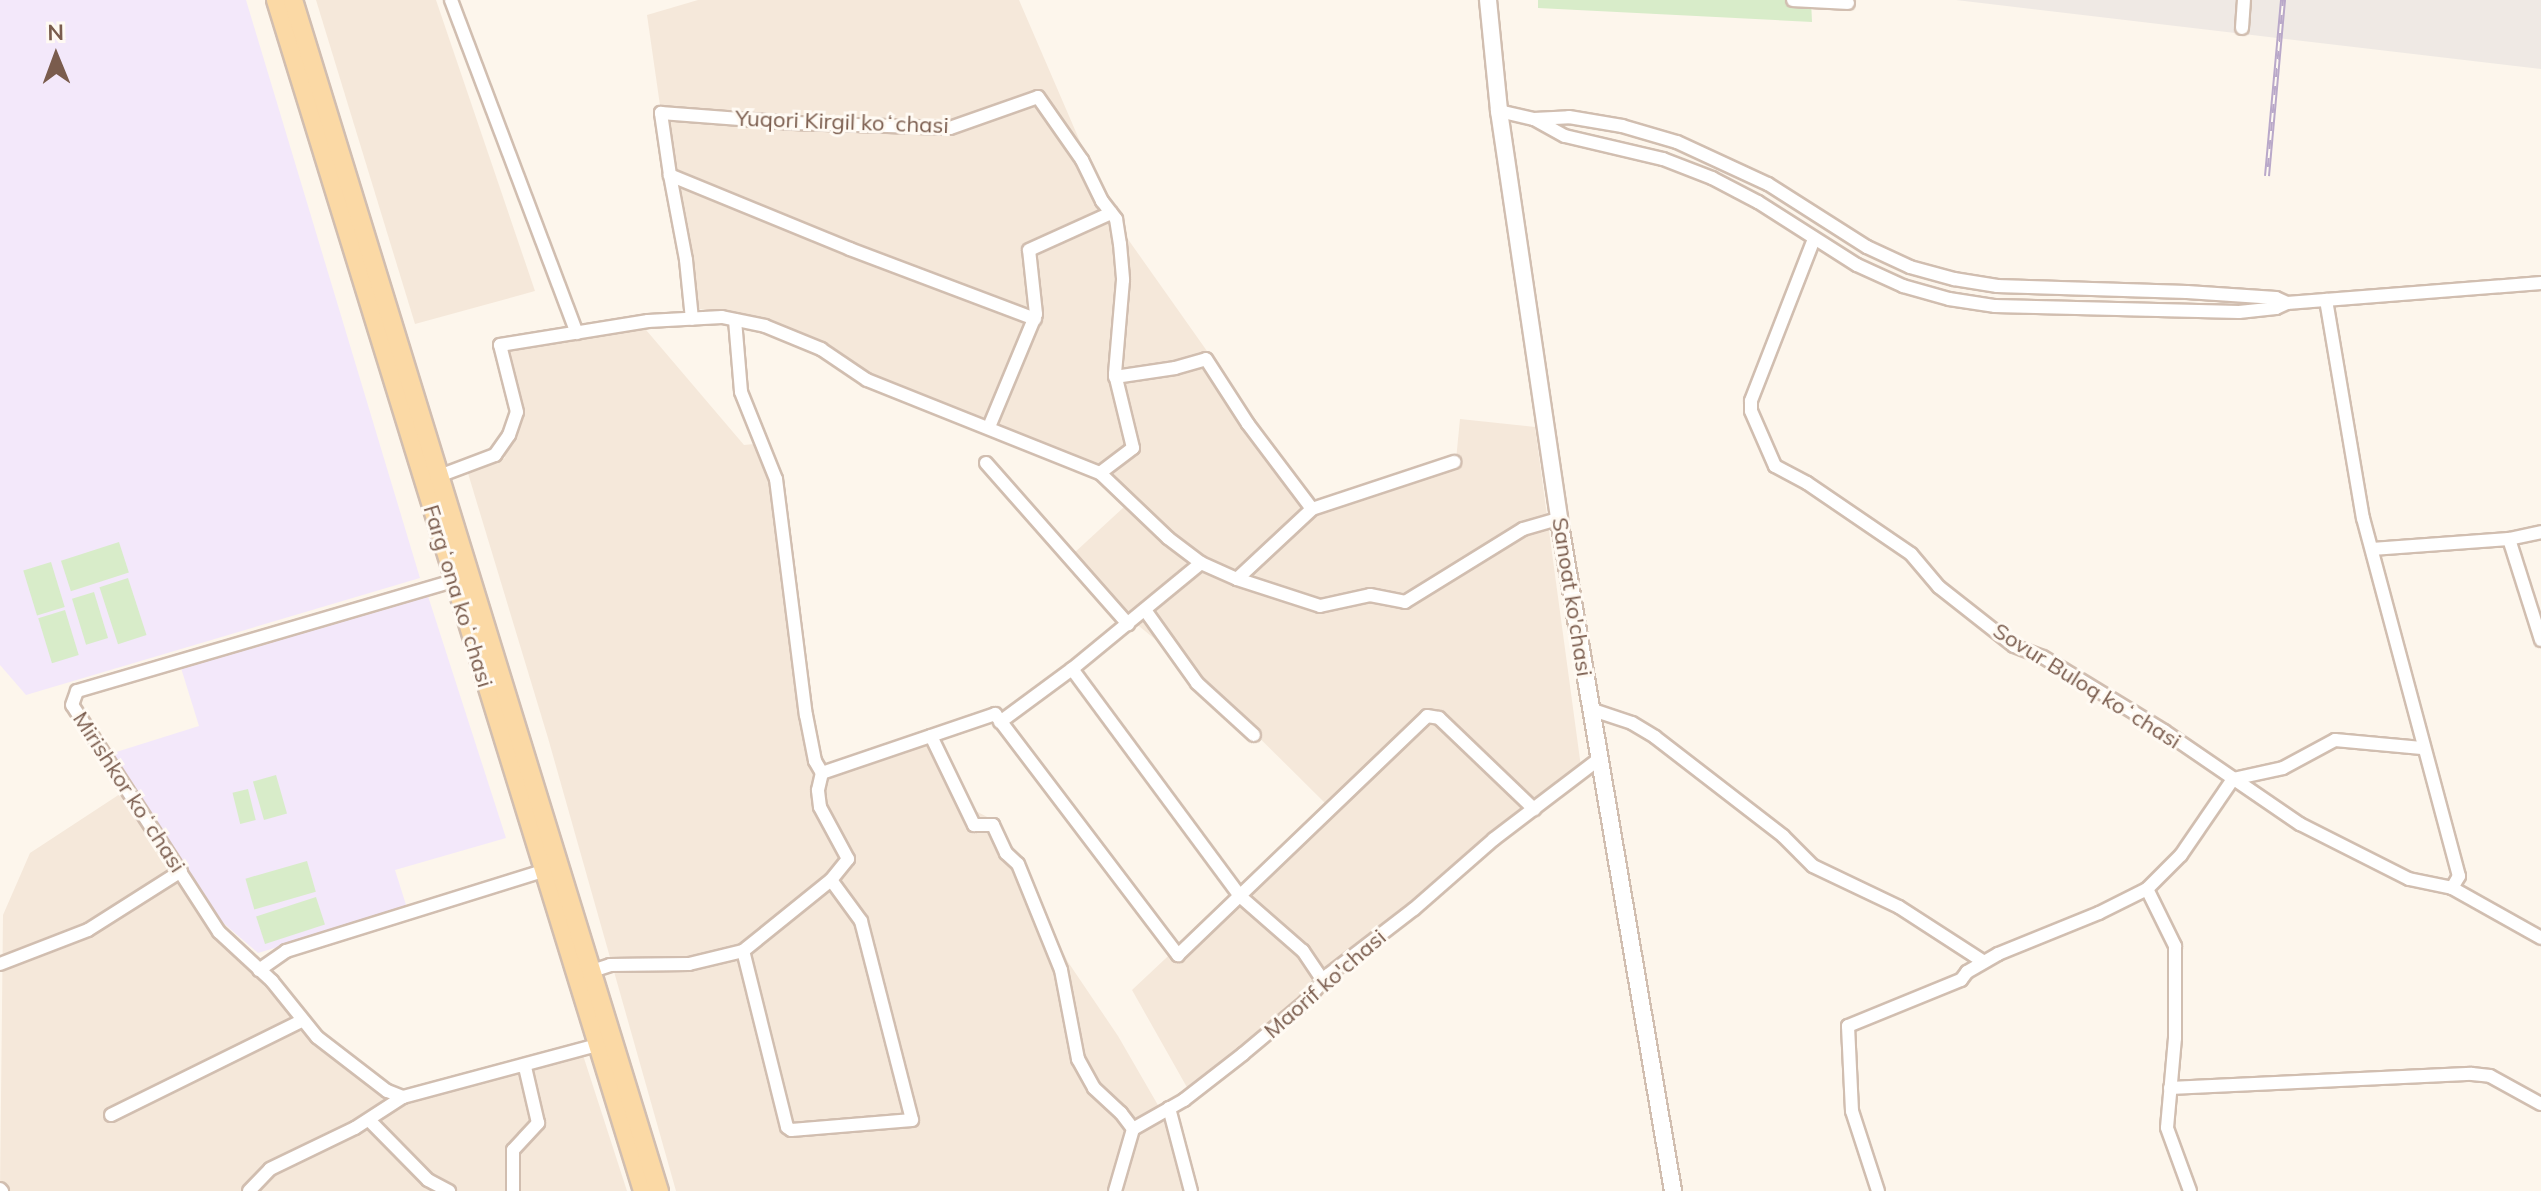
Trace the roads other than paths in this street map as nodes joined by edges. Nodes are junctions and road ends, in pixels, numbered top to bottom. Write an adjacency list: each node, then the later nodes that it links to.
1 (276, 0): 38 (main road, Fargʻona koʻchasi)
2 (293, 0): 30 (main road, Fargʻona koʻchasi)
3 (451, 0): 24 (street)
4 (1488, 0): 9 (main road, Sanoat ko'chasi)
5 (1793, 0): 7 (street)
6 (2244, 0): 8 (street)
7 (1848, 3)
8 (2242, 28)
9 (1499, 111): 10 (street); 32 (main road, Sanoat ko'chasi)
10 (1534, 119): 13 (street); 14 (street)
11 (670, 175): 12 (street, Yuqori Kirgil koʻchasi); 21 (street, Yuqori Kirgil koʻchasi); 22 (street)
12 (1111, 213): 22 (street); 25 (street, Yuqori Kirgil koʻchasi)
13 (1814, 239): 15 (street); 51 (street, Sovur Buloq koʻchasi)
14 (1867, 247): 15 (street); 17 (street)
15 (1857, 265): 20 (street)
16 (2541, 283): 18 (street)
17 (2216, 295): 19 (street); 20 (street)
18 (2326, 300): 19 (street); 35 (street)
19 (2287, 303): 20 (street)
20 (2216, 312)
21 (692, 319): 23 (street); 24 (street)
22 (1035, 319): 26 (street)
23 (735, 320): 26 (street); 50 (street)
24 (577, 333): 30 (street)
25 (1115, 377): 29 (street, Yuqori Kirgil koʻchasi); 31 (street)
26 (989, 427): 29 (street)
27 (1454, 462): 31 (street)
28 (986, 463): 40 (street)
29 (1100, 473): 36 (street)
30 (439, 476): 41 (main road, Fargʻona koʻchasi)
31 (1312, 509): 37 (street)
32 (1559, 519): 37 (street); 44 (main road, Sanoat ko'chasi)
33 (2541, 532): 34 (street)
34 (2509, 539): 35 (street); 42 (street)
35 (2372, 549): 48 (street)
36 (1201, 563): 37 (street); 39 (street)
37 (1237, 579)
38 (454, 581): 41 (main road, Fargʻona koʻchasi); 53 (street, Mirishkor koʻchasi)
39 (1145, 610): 40 (street); 46 (street)
40 (1128, 624): 43 (street)
41 (480, 636): 54 (main road, Fargʻona koʻchasi); 64 (main road, Fargʻona koʻchasi)
42 (2541, 640)
43 (1072, 669): 45 (street); 58 (street)
44 (1590, 709): 49 (main road, Sanoat ko'chasi); 61 (street)
45 (1000, 722): 47 (street); 58 (street)
46 (1254, 735)
47 (931, 736): 50 (street); 75 (street)
48 (2422, 748): 51 (street); 56 (street)
49 (1599, 759): 52 (street, Maorif ko'chasi); 84 (main road, Sanoat ko'chasi)
50 (822, 773): 55 (street)
51 (2233, 779): 56 (street, Sovur Buloq koʻchasi); 57 (street)
52 (1534, 809): 58 (street); 65 (street, Maorif ko'chasi)
53 (181, 871): 62 (street); 63 (street, Mirishkor koʻchasi)
54 (543, 871): 63 (street); 64 (main road, Fargʻona koʻchasi)
55 (831, 880): 60 (street); 60 (street)
56 (2452, 888): 59 (street, Sovur Buloq koʻchasi)
57 (2147, 889): 61 (street); 69 (street)
58 (1241, 897): 65 (street)
59 (2541, 938)
60 (743, 951): 64 (street)
61 (1984, 962): 85 (street)
62 (0, 964)
63 (259, 970): 66 (street, Mirishkor koʻchasi)
64 (583, 974): 67 (main road, Fargʻona koʻchasi); 81 (main road, Fargʻona koʻchasi)
65 (1323, 981): 72 (street, Maorif ko'chasi)
66 (301, 1021): 70 (street, Mirishkor koʻchasi); 73 (street)
67 (597, 1045): 68 (street); 80 (main road, Fargʻona koʻchasi)
68 (525, 1067): 70 (street); 79 (street)
69 (2170, 1088): 71 (street); 86 (street)
70 (403, 1097): 74 (street)
71 (2541, 1104)
72 (1169, 1108): 75 (street, Maorif ko'chasi); 83 (street)
73 (111, 1115)
74 (369, 1120): 76 (street); 78 (street)
75 (1133, 1129): 82 (street)
76 (266, 1187): 77 (street)
77 (249, 1191)
78 (449, 1191)
79 (513, 1191)
80 (643, 1191)
81 (659, 1191)
82 (1115, 1191)
83 (1191, 1191)
84 (1673, 1191)
85 (1878, 1191)
86 (2190, 1191)

